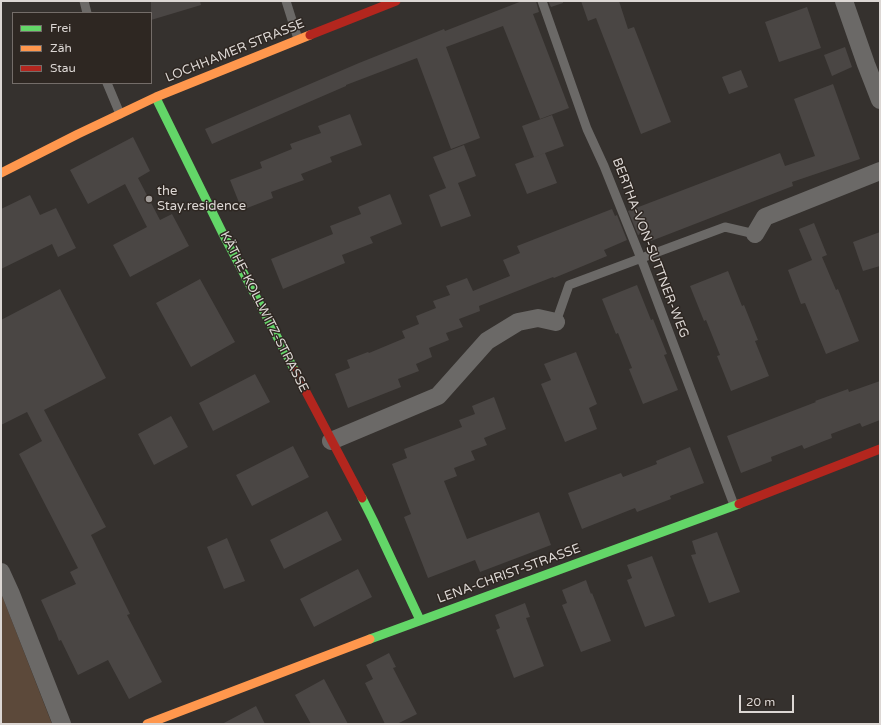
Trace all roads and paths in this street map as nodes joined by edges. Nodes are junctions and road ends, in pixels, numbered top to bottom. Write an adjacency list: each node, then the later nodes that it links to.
1 (84, 1): 6 (lane)
2 (286, 1): 7 (lane)
3 (396, 1): 7 (street, LOCHHAMER STRASSE)
4 (542, 1): 15 (lane, BERTHA-VON-SUTTNER-WEG)
5 (844, 1): 10 (street)
6 (87, 12)
7 (298, 39): 9 (street, LOCHHAMER STRASSE)
8 (107, 84): 11 (lane)
9 (156, 98): 11 (street, LOCHHAMER STRASSE); 17 (street, KÄTHE-KOLLWITZ-STRASSE)
10 (880, 100)
11 (120, 114): 13 (street, LOCHHAMER STRASSE)
12 (880, 171): 14 (street)
13 (1, 173)
14 (755, 234): 15 (lane)
15 (641, 258): 16 (lane); 19 (lane, BERTHA-VON-SUTTNER-WEG)
16 (556, 322): 17 (street)
17 (331, 441): 21 (street, KÄTHE-KOLLWITZ-STRASSE)
18 (880, 449): 19 (street, LENA-CHRIST-STRASSE)
19 (734, 505): 21 (street, LENA-CHRIST-STRASSE)
20 (1, 572): 22 (street)
21 (420, 620): 23 (street, LENA-CHRIST-STRASSE)
22 (62, 724)
23 (147, 724)

